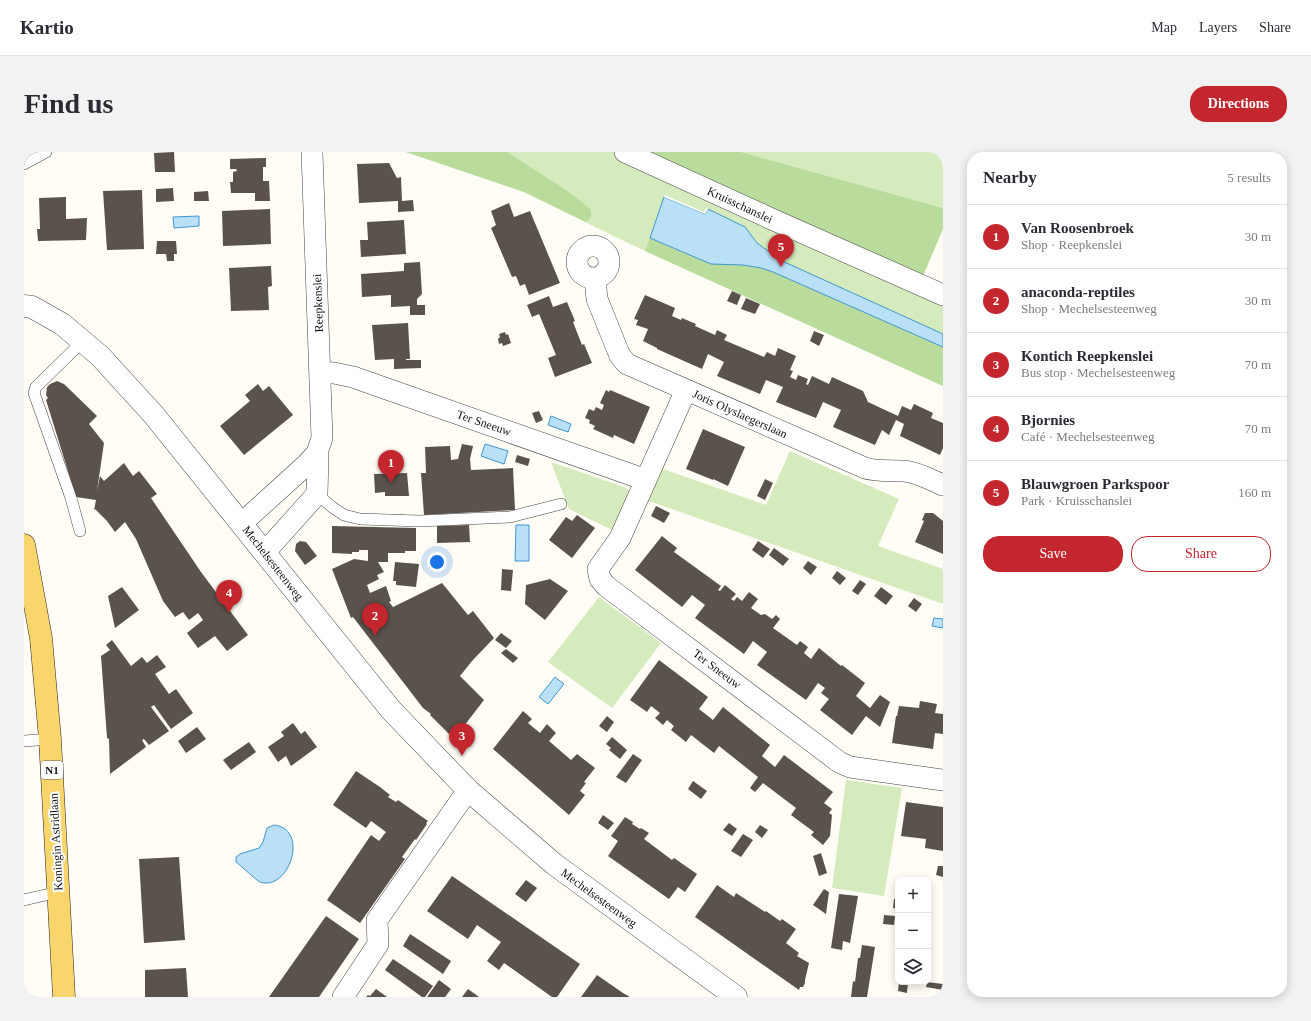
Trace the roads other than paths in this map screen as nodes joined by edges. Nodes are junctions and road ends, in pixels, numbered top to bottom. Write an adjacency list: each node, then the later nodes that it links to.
1 (46, 152): 4 (lane)
2 (312, 152): 10 (street, Reepkenslei)
3 (625, 152): 6 (street, Kruisschanslei)
4 (24, 164)
5 (595, 278): 11 (street, Joris Olyslaegerslaan)
6 (943, 295)
7 (24, 306): 9 (street, Mechelsesteenweg)
8 (24, 322): 9 (street, Mechelsesteenweg)
9 (80, 339): 17 (street, Mechelsesteenweg); 18 (lane)
10 (321, 372): 12 (street, Reepkenslei); 13 (street, Ter Sneeuw)
11 (686, 390): 13 (street, Ter Sneeuw); 14 (street, Joris Olyslaegerslaan)
12 (317, 453): 15 (street, Reepkenslei); 17 (street, Reepkenslei)
13 (646, 480): 23 (street, Ter Sneeuw)
14 (943, 485)
15 (317, 494): 16 (lane); 20 (street)
16 (561, 504)
17 (242, 523): 20 (street, Mechelsesteenweg)
18 (80, 532)
19 (24, 545): 21 (main road, Koningin Astridlaan / N1)
20 (265, 552): 24 (street, Mechelsesteenweg)
21 (50, 739): 22 (lane); 25 (main road, Koningin Astridlaan / N1)
22 (24, 741)
23 (943, 780)
24 (468, 790): 28 (street); 29 (street, Mechelsesteenweg)
25 (59, 892): 26 (lane); 27 (main road, Koningin Astridlaan / N1)
26 (24, 900)
27 (64, 997)
28 (343, 997)
29 (736, 997)

